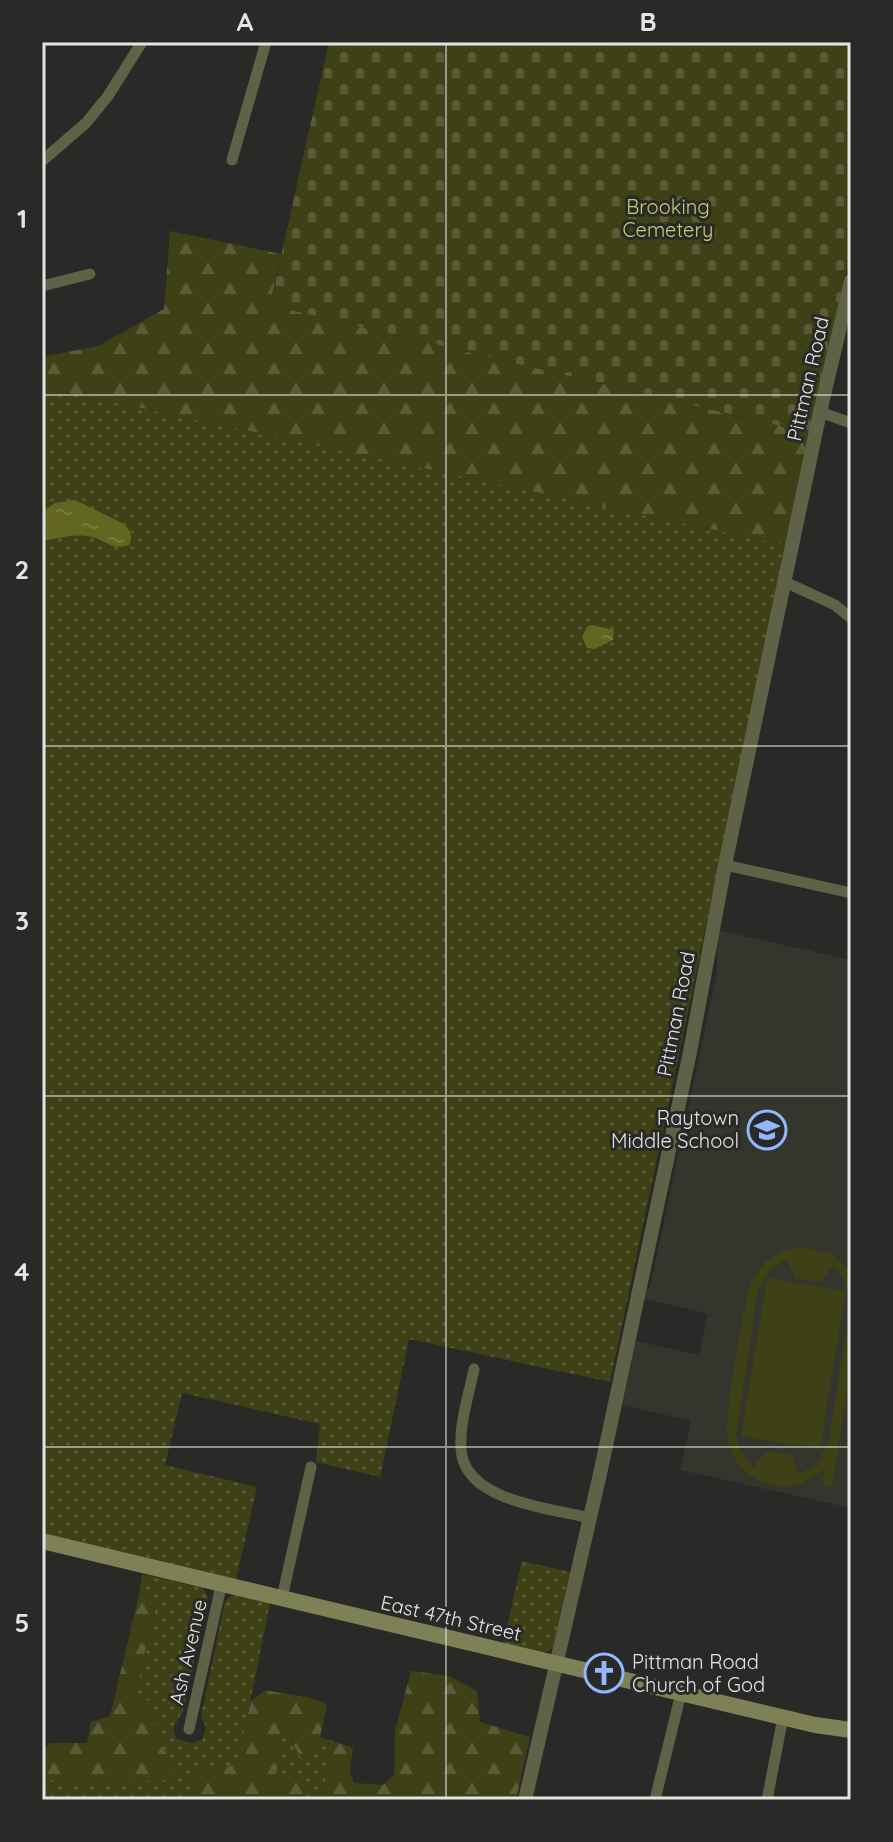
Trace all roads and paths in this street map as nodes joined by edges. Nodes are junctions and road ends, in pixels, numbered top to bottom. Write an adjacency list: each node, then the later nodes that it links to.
1 (142, 42): 4 (street)
2 (266, 42): 3 (street)
3 (232, 160)
4 (42, 161)
5 (90, 274): 7 (street)
6 (851, 281): 8 (street, Pittman Road)
7 (42, 286)
8 (820, 412): 9 (street); 10 (street, Pittman Road)
9 (851, 423)
10 (785, 582): 11 (street); 12 (street, Pittman Road)
11 (851, 618)
12 (725, 865): 13 (street); 16 (street, Pittman Road)
13 (851, 893)
14 (474, 1369): 16 (street)
15 (311, 1467): 19 (street)
16 (590, 1518): 20 (street, Pittman Road)
17 (42, 1541): 18 (main road, East 47th Street)
18 (222, 1582): 19 (main road, East 47th Street); 23 (street, Ash Avenue)
19 (282, 1598): 20 (main road, East 47th Street)
20 (555, 1663): 21 (main road, East 47th Street); 25 (street, Pittman Road)
21 (681, 1693): 22 (main road, East 47th Street); 26 (street)
22 (783, 1717): 24 (main road, East 47th Street); 27 (street)
23 (189, 1729)
24 (851, 1730)
25 (525, 1800)
26 (655, 1800)
27 (767, 1800)

